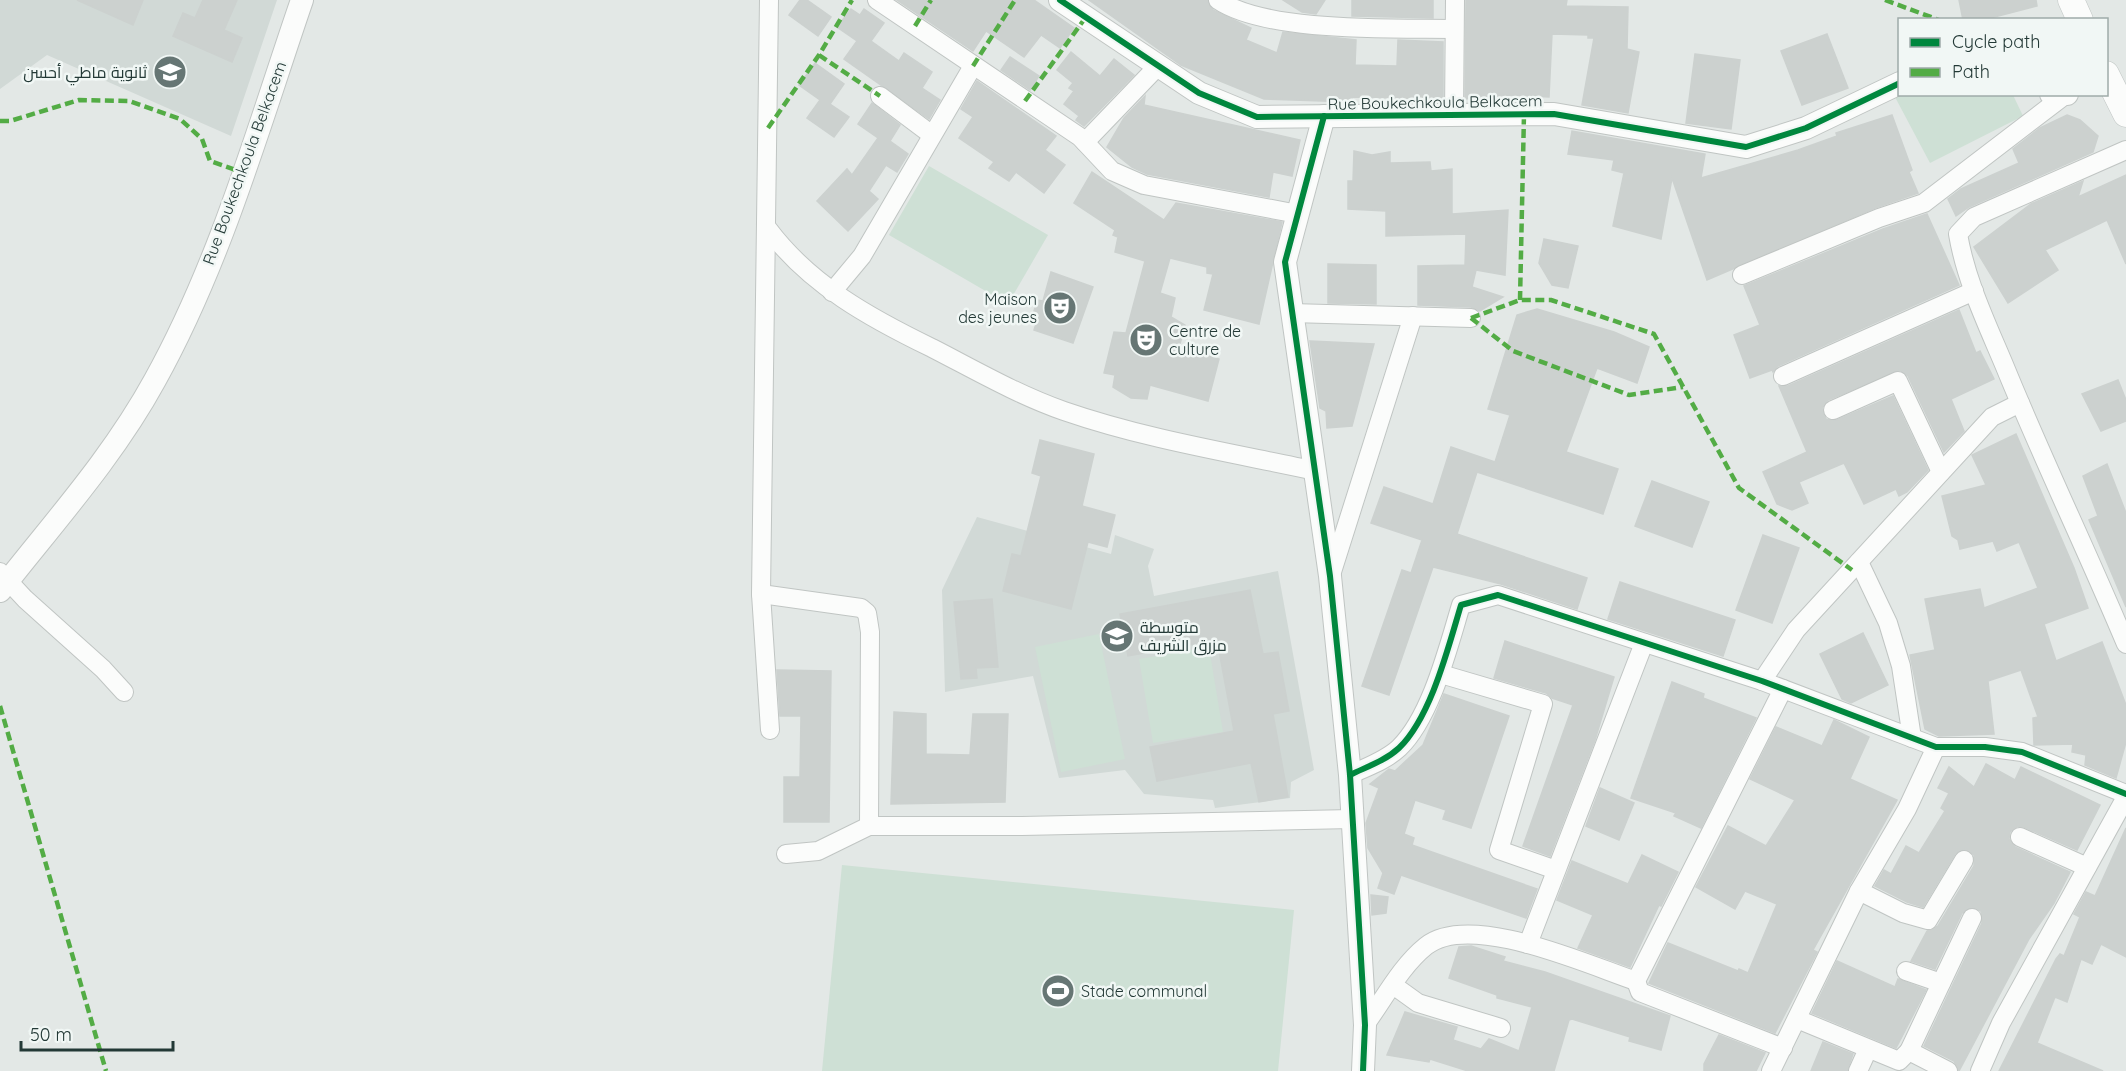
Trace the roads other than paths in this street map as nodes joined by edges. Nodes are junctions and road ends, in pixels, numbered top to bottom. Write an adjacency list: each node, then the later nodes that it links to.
1 (302, 0): 33 (street, Rue Boukechkoula Belkacem)
2 (769, 0): 19 (street)
3 (877, 0): 8 (street)
4 (1060, 0): 9 (street, Rue Boukechkoula Belkacem)
5 (1218, 0): 7 (street)
6 (1455, 0): 7 (street)
7 (1454, 29): 13 (street)
8 (973, 66): 15 (street); 16 (street)
9 (1158, 66): 14 (street, Rue Boukechkoula Belkacem); 16 (street)
10 (1898, 83): 13 (street, Rue Boukechkoula Belkacem)
11 (880, 96): 15 (street)
12 (2065, 96): 20 (street)
13 (1454, 115): 14 (street, Rue Boukechkoula Belkacem)
14 (1324, 116): 18 (street)
15 (932, 135): 22 (street)
16 (1085, 142): 18 (street)
17 (2126, 150): 21 (street)
18 (1298, 214): 23 (street)
19 (768, 229): 22 (street); 34 (street)
20 (1742, 275)
21 (1974, 291): 26 (street); 27 (street)
22 (832, 292): 29 (street)
23 (1291, 313): 24 (street); 29 (street)
24 (1413, 316): 25 (street); 32 (street)
25 (1472, 318)
26 (1783, 376)
27 (2020, 403): 30 (street); 36 (street)
28 (1833, 410): 30 (street)
29 (1316, 471): 32 (street)
30 (1941, 472): 31 (street)
31 (1859, 562): 38 (street); 42 (street)
32 (1330, 576): 44 (street)
33 (3, 581): 40 (street)
34 (762, 594): 41 (street); 47 (street)
35 (1644, 643): 37 (street); 38 (street); 52 (street)
36 (2126, 644)
37 (1441, 674): 44 (street); 52 (street)
38 (1762, 681): 39 (street)
39 (1783, 689): 42 (street); 57 (street)
40 (124, 692)
41 (770, 730)
42 (1912, 738): 43 (street)
43 (1936, 747): 45 (street); 53 (street)
44 (1350, 775): 46 (street)
45 (2126, 795): 51 (street)
46 (1353, 819): 47 (street); 61 (street)
47 (869, 826): 49 (street)
48 (2020, 837): 51 (street)
49 (786, 854)
50 (1964, 860): 53 (street)
51 (2087, 867): 70 (street)
52 (1556, 870): 55 (street)
53 (1859, 891): 60 (street)
54 (1972, 918): 58 (street)
55 (1528, 944): 57 (street); 59 (street)
56 (1906, 971): 58 (street)
57 (1636, 981): 63 (street)
58 (1941, 983): 65 (street)
59 (1393, 985): 61 (street); 62 (street)
60 (1797, 1019): 63 (street); 64 (street)
61 (1365, 1025): 66 (street)
62 (1501, 1028)
63 (1782, 1048): 67 (street)
64 (1868, 1049): 65 (street); 68 (street)
65 (1901, 1061): 69 (street)
66 (1363, 1071)
67 (1771, 1071)
68 (1858, 1071)
69 (1948, 1071)
70 (1980, 1071)

